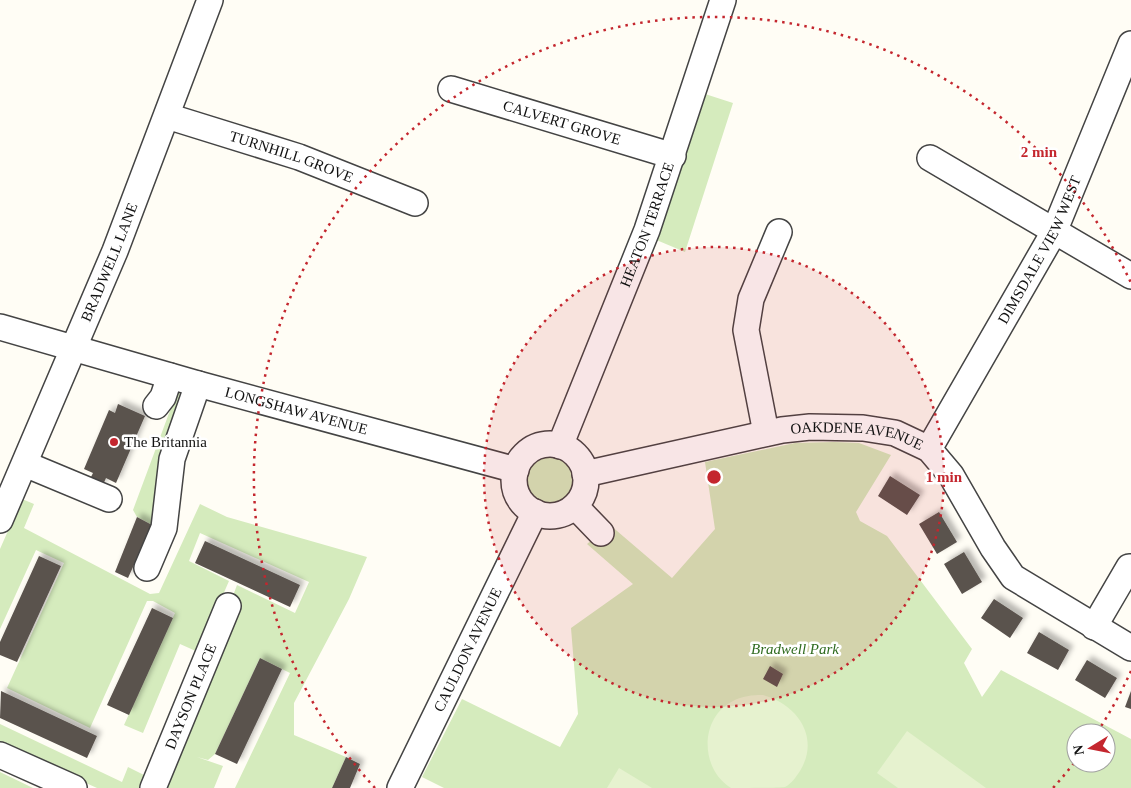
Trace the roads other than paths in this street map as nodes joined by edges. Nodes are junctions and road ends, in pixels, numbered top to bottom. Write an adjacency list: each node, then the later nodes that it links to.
1 (210, 0): 5 (street, BRADWELL LANE)
2 (723, 0): 6 (street, HEATON TERRACE)
3 (1131, 44): 10 (street, DIMSDALE VIEW WEST)
4 (451, 89): 6 (street, CALVERT GROVE)
5 (167, 116): 8 (street, TURNHILL GROVE); 13 (street, BRADWELL LANE)
6 (673, 156): 18 (street, HEATON TERRACE)
7 (930, 158): 10 (street)
8 (415, 203)
9 (779, 232): 17 (street)
10 (1054, 232): 11 (street); 19 (street, DIMSDALE VIEW WEST)
11 (1131, 276)
12 (0, 327): 13 (street, LONGSHAW AVENUE)
13 (76, 348): 14 (street, LONGSHAW AVENUE); 20 (street, BRADWELL LANE)
14 (170, 376): 15 (street, LONGSHAW AVENUE); 16 (street)
15 (198, 384): 21 (street, LONGSHAW AVENUE); 29 (street)
16 (156, 406)
17 (766, 433): 19 (street, OAKDENE AVENUE); 22 (street, OAKDENE AVENUE)
18 (560, 446): 21 (street); 22 (street)
19 (929, 449): 31 (street, OAKDENE AVENUE)
20 (25, 464): 23 (street); 26 (street, BRADWELL LANE)
21 (516, 470): 25 (street)
22 (586, 474): 24 (street)
23 (109, 499)
24 (575, 506): 25 (street); 27 (street)
25 (535, 512): 36 (street, CAULDON AVENUE)
26 (0, 520)
27 (600, 533)
28 (1129, 567): 31 (street)
29 (147, 568)
30 (228, 606): 35 (street, DAYSON PLACE)
31 (1094, 627): 32 (street, OAKDENE AVENUE)
32 (1131, 648)
33 (0, 755): 34 (street)
34 (74, 788)
35 (153, 788)
36 (400, 788)

